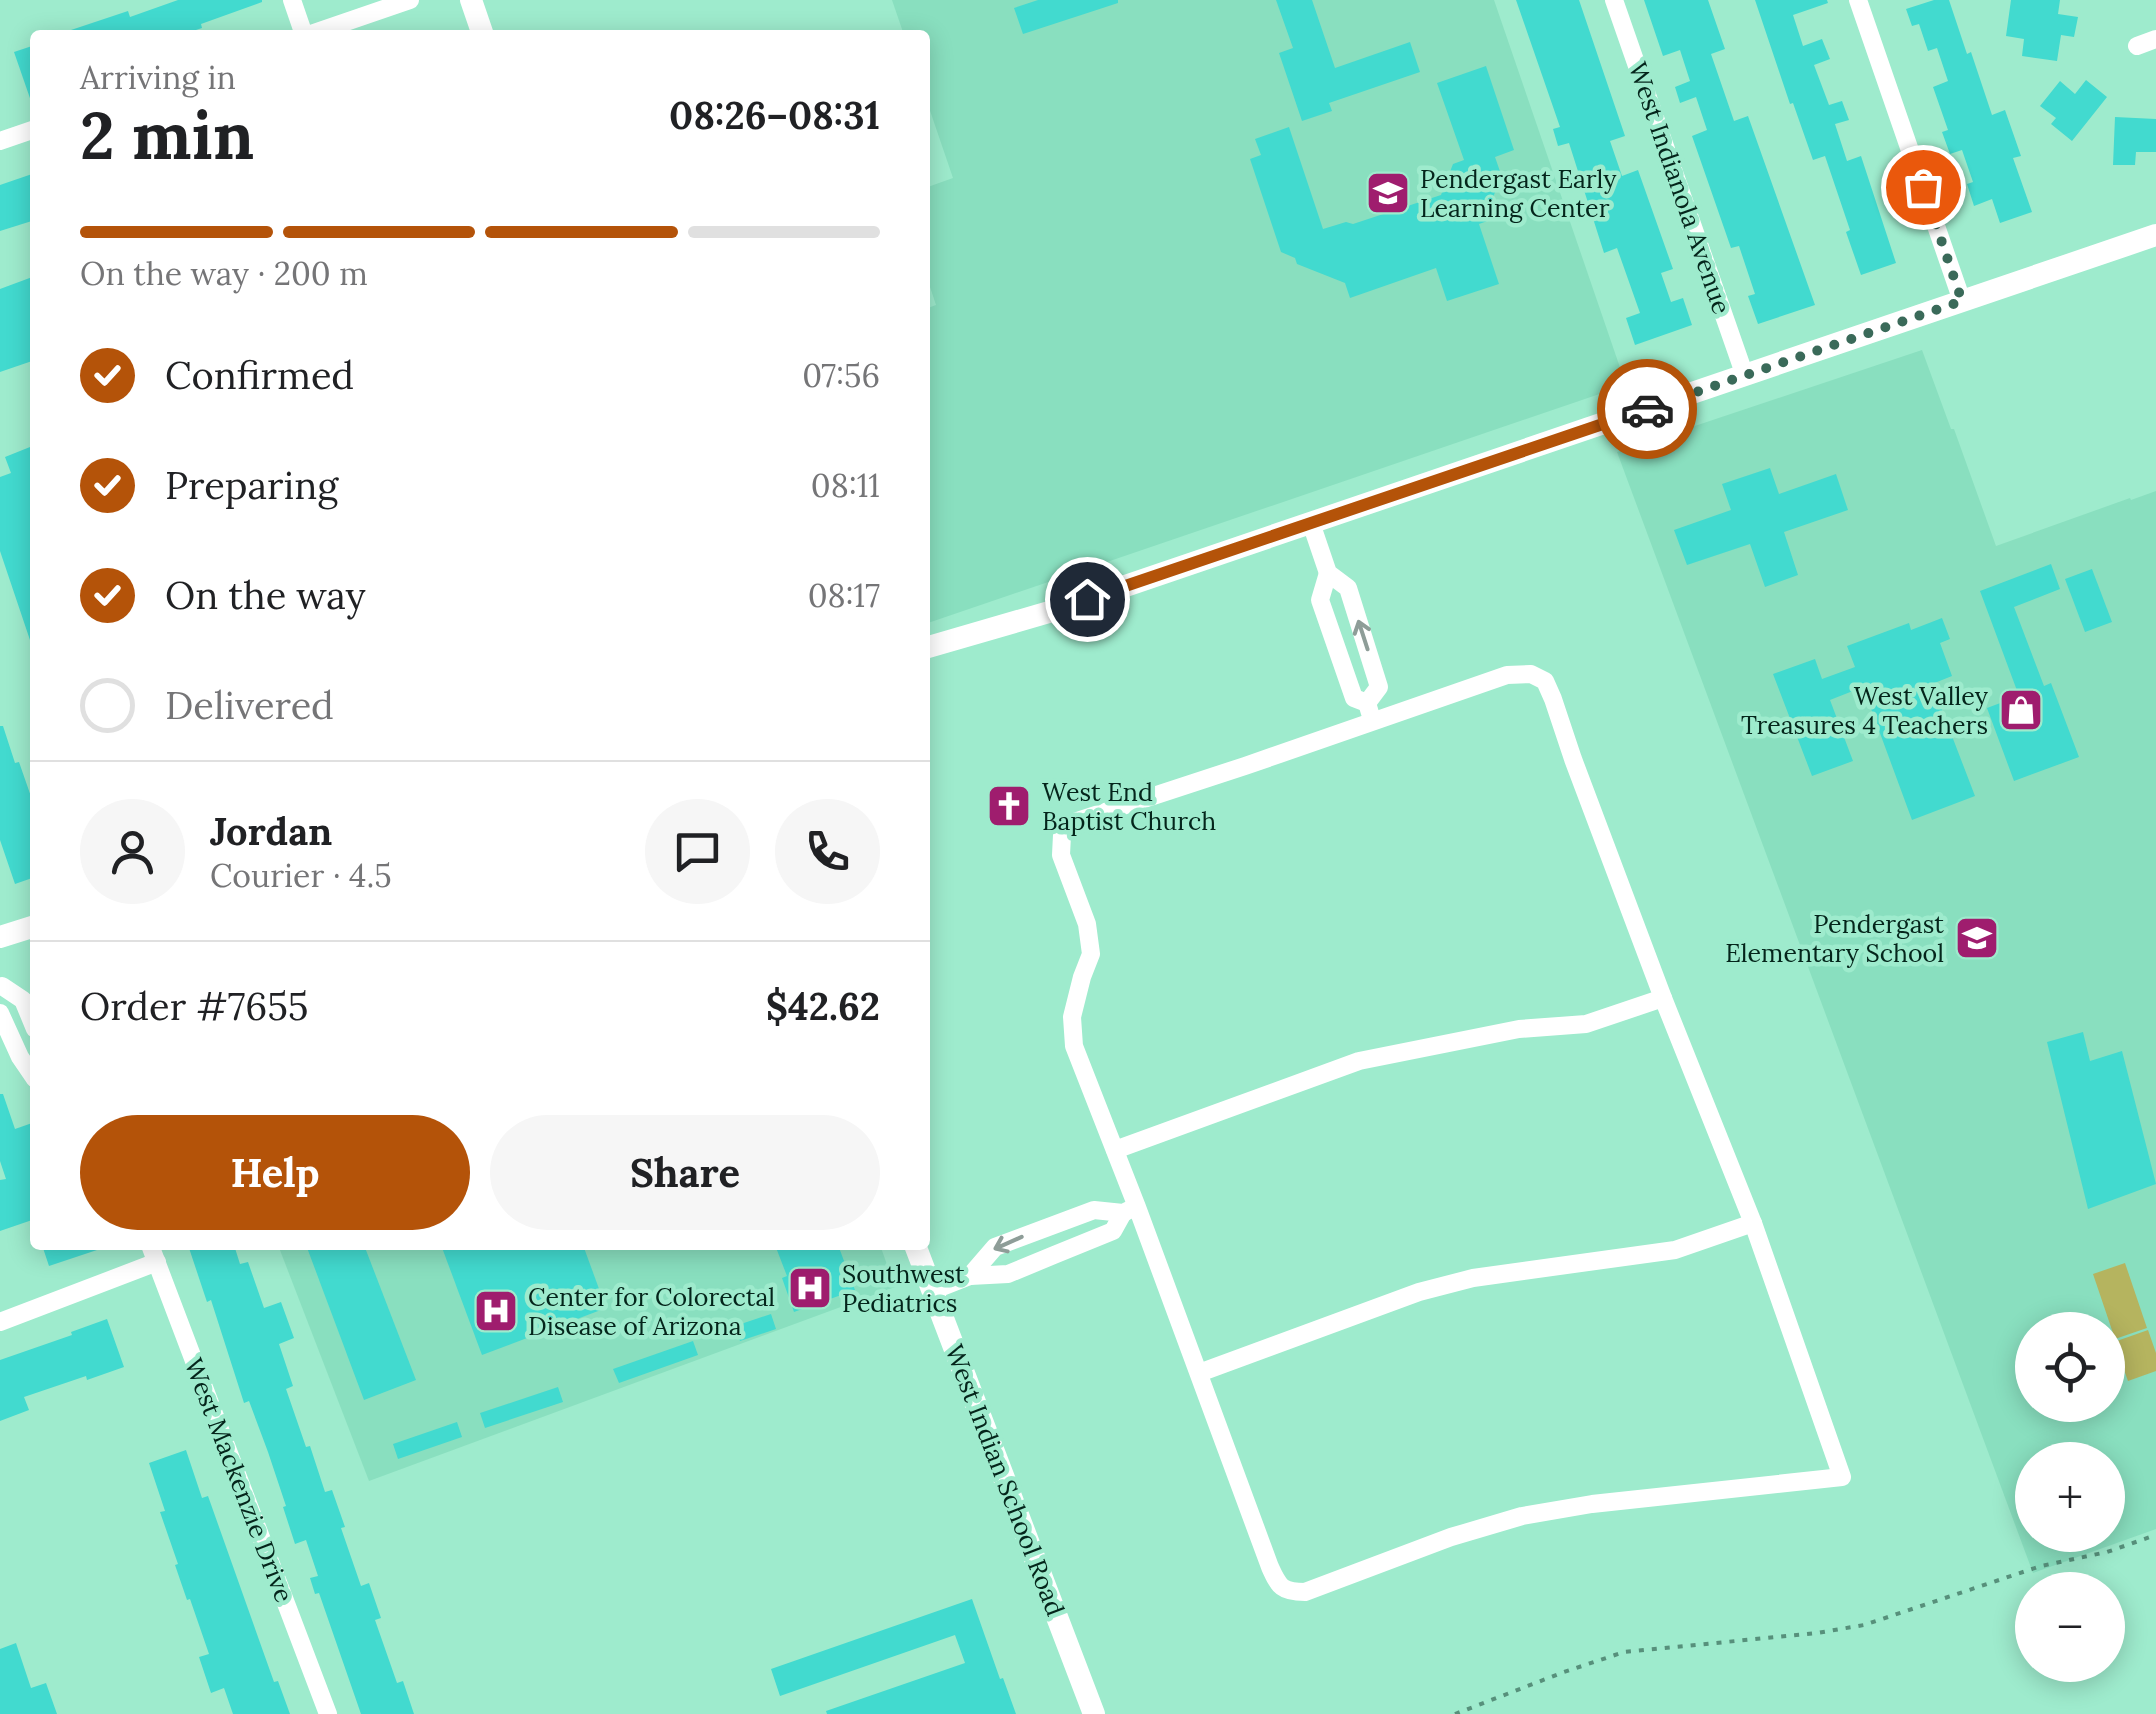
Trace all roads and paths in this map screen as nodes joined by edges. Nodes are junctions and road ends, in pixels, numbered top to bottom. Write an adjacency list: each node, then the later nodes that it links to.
1 (292, 0): 6 (street)
2 (410, 0): 7 (street)
3 (471, 0): 8 (main road)
4 (1614, 0): 15 (street, West Indianola Avenue)
5 (1858, 0): 14 (street)
6 (304, 30)
7 (321, 30)
8 (481, 30)
9 (2156, 39): 10 (street)
10 (2136, 46)
11 (30, 131): 12 (street)
12 (0, 141)
13 (2156, 235): 14 (main road)
14 (1962, 301): 15 (main road)
15 (1745, 376): 16 (main road)
16 (1311, 524): 17 (street); 18 (main road)
17 (1328, 572): 19 (street); 19 (street, one-way to 17)
18 (930, 647)
19 (1366, 703): 20 (street)
20 (1372, 723): 24 (street); 28 (street)
21 (30, 928): 22 (main road)
22 (0, 937)
23 (1, 983): 25 (street); 26 (street)
24 (1663, 998): 28 (street); 30 (street)
25 (0, 1011): 27 (street)
26 (30, 1017)
27 (30, 1072)
28 (1115, 1150): 29 (street)
29 (1130, 1210): 31 (street); 34 (street); 38 (street)
30 (1753, 1223): 38 (street); 38 (street)
31 (1043, 1229): 34 (street); 35 (street, one-way to 35)
32 (917, 1250): 36 (main road, West Indian School Road)
33 (153, 1254): 37 (street); 40 (street, West Mackenzie Drive)
34 (1054, 1255): 35 (street)
35 (970, 1276): 36 (street)
36 (932, 1291): 41 (main road, West Indian School Road)
37 (0, 1322)
38 (1199, 1374)
39 (2156, 1535): 42 (path)
40 (328, 1714)
41 (1094, 1714)
42 (1455, 1714)

